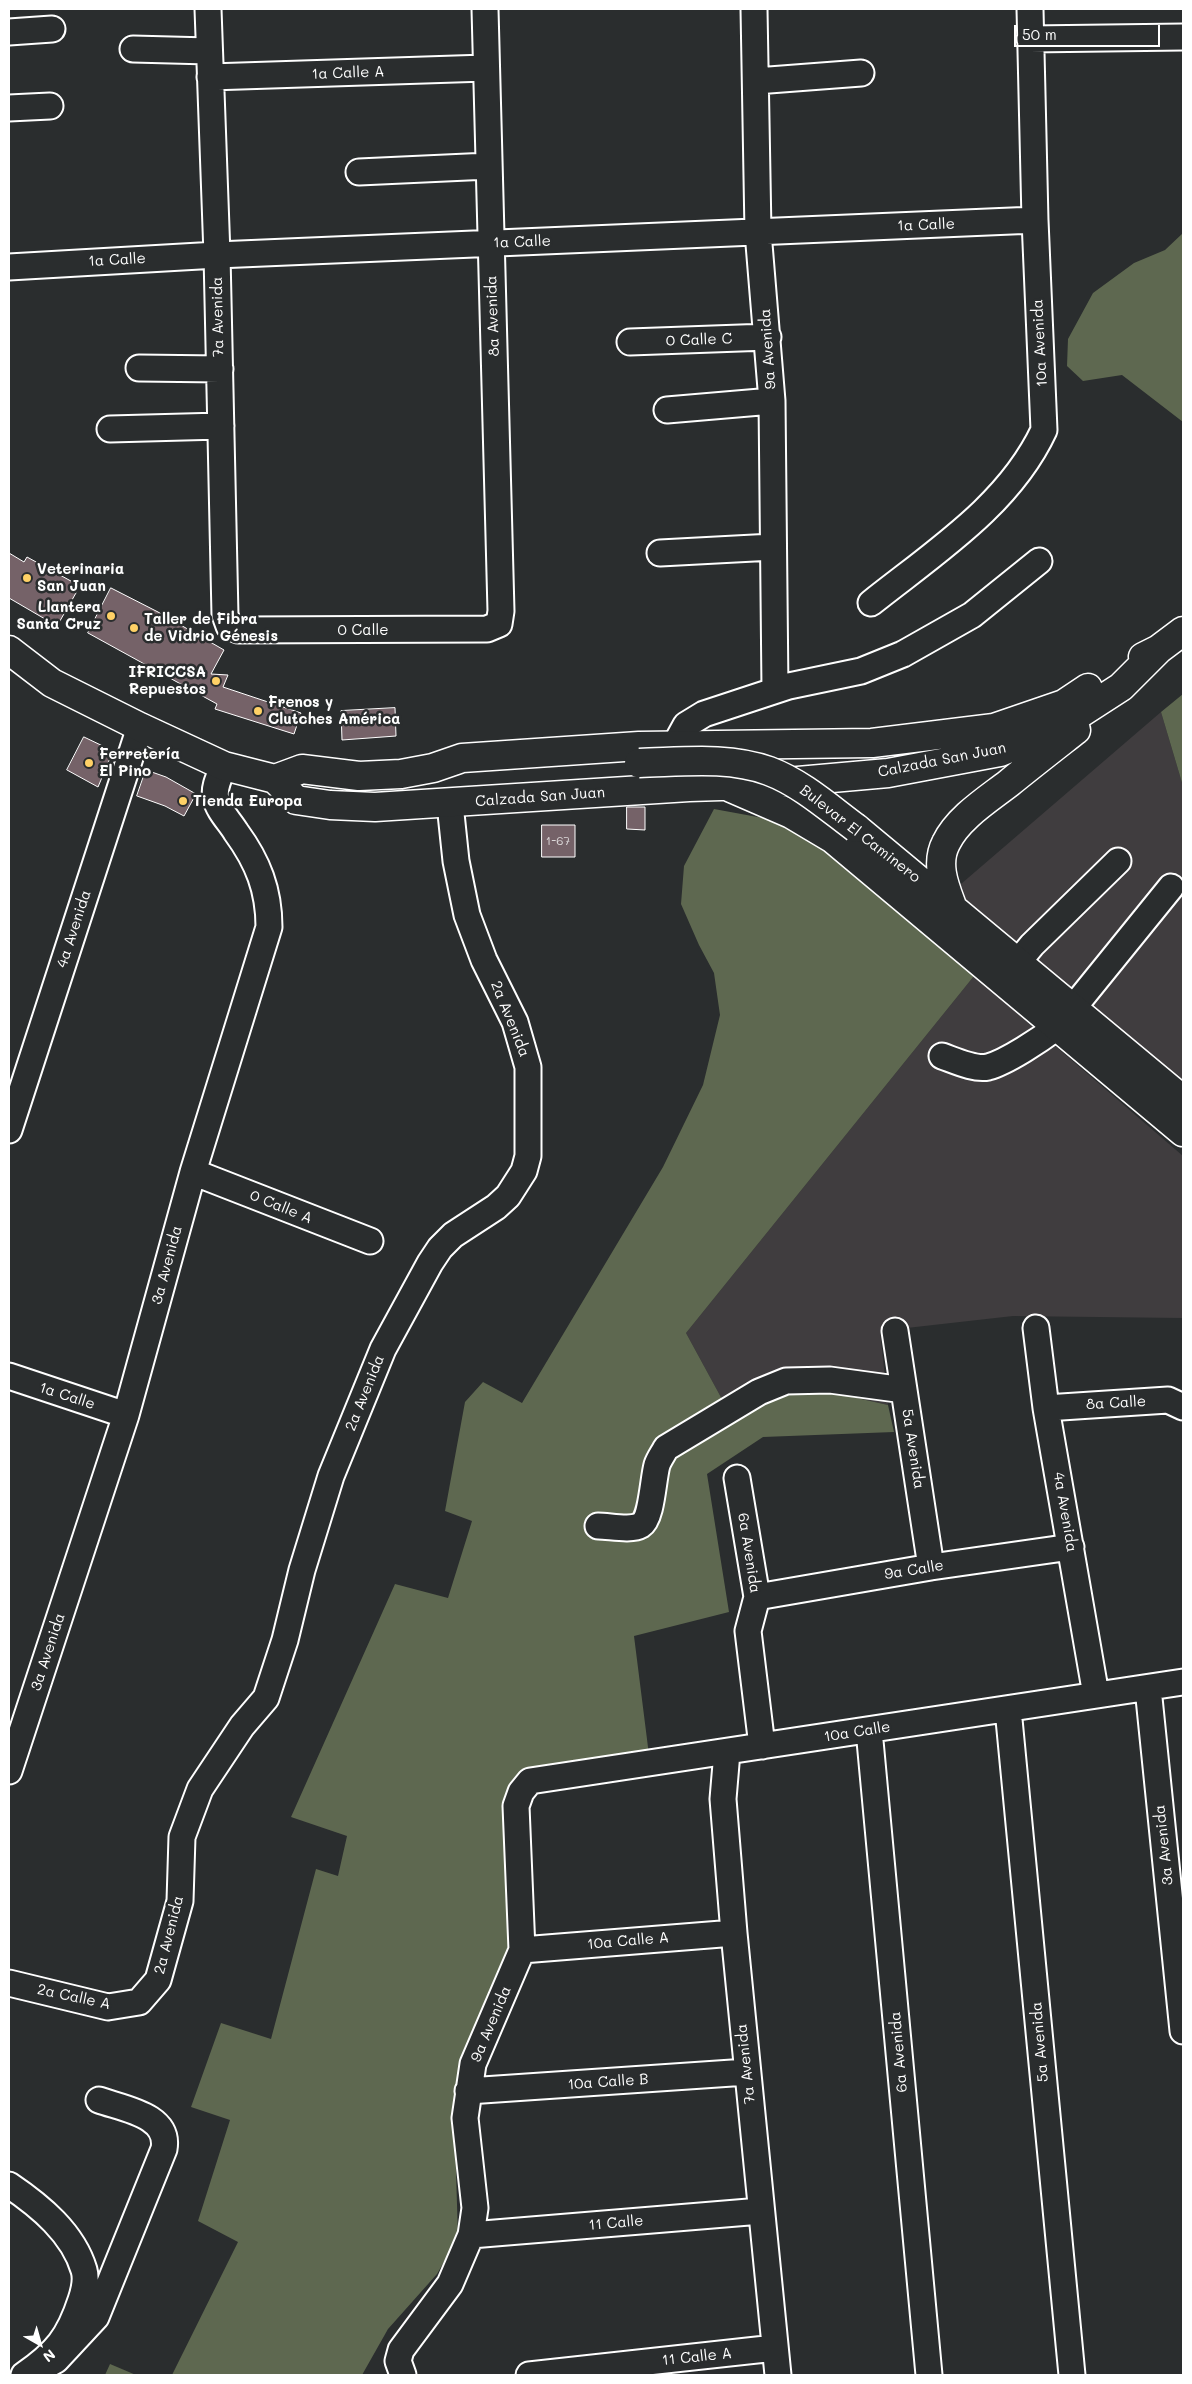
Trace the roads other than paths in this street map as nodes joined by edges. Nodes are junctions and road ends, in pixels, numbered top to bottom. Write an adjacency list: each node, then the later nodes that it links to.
1 (208, 9): 10 (street, 7a Avenida)
2 (485, 9): 11 (street, 8a Avenida)
3 (754, 9): 14 (street, 9a Avenida)
4 (1030, 9): 8 (street, 10a Avenida)
5 (52, 29): 6 (street)
6 (9, 32)
7 (1183, 37): 8 (street)
8 (1030, 39): 19 (street, 10a Avenida)
9 (133, 49): 10 (street)
10 (209, 51): 13 (street, 7a Avenida)
11 (486, 68): 13 (street, 1a Calle A); 17 (street, 8a Avenida)
12 (861, 73): 14 (street)
13 (210, 77): 22 (street, 7a Avenida)
14 (756, 81): 20 (street, 9a Avenida)
15 (50, 106): 16 (street)
16 (9, 108)
17 (489, 166): 18 (street); 21 (street, 8a Avenida)
18 (360, 172)
19 (1035, 220): 20 (street, 1a Calle); 35 (street, 10a Avenida)
20 (758, 232): 21 (street, 1a Calle); 24 (street, 9a Avenida)
21 (490, 243): 22 (street, 1a Calle); 36 (street, 8a Avenida)
22 (217, 254): 23 (street, 1a Calle); 27 (street, 7a Avenida)
23 (9, 266)
24 (768, 338): 25 (street, 0 Calle C); 28 (street, 9a Avenida)
25 (630, 342)
26 (139, 368): 27 (street)
27 (220, 369): 30 (street, 7a Avenida)
28 (772, 401): 29 (street); 32 (street, 9a Avenida)
29 (667, 410)
30 (221, 426): 31 (street); 37 (street, 7a Avenida)
31 (110, 429)
32 (773, 547): 33 (street); 43 (street, 9a Avenida)
33 (660, 553)
34 (1039, 561): 43 (street)
35 (872, 603)
36 (498, 624): 37 (street, 0 Calle)
37 (229, 626)
38 (1183, 631): 39 (main road)
39 (1159, 649): 45 (main road, Calzada San Juan); 49 (main road, Calzada San Juan); 54 (main road)
40 (9, 650): 42 (main road)
41 (9, 669): 42 (main road)
42 (52, 683): 44 (main road)
43 (775, 690): 45 (street)
44 (140, 727): 46 (main road); 59 (street, 4a Avenida)
45 (683, 744): 47 (main road, Calzada San Juan); 50 (main road)
46 (224, 766): 48 (main road); 61 (street, 3a Avenida)
47 (433, 768): 48 (main road, Calzada San Juan); 54 (main road, Bulevar El Caminero, bridge)
48 (275, 779): 51 (main road, Calzada San Juan)
49 (725, 786): 50 (main road, Calzada San Juan); 56 (main road, Bulevar El Caminero)
50 (681, 787): 51 (main road, Calzada San Juan)
51 (450, 804): 87 (street, 2a Avenida)
52 (1118, 861): 55 (street)
53 (1171, 887): 56 (street)
54 (952, 906): 55 (main road, Bulevar El Caminero)
55 (1018, 962): 56 (main road, Bulevar El Caminero)
56 (1065, 1018): 57 (street); 58 (main road, Bulevar El Caminero); 60 (main road, Bulevar El Caminero)
57 (942, 1056)
58 (1183, 1100)
59 (9, 1130)
60 (1183, 1132)
61 (193, 1172): 62 (street, 0 Calle A); 69 (street, 3a Avenida)
62 (370, 1242)
63 (1036, 1328): 68 (street, 4a Avenida)
64 (894, 1332): 66 (street, 5a Avenida)
65 (9, 1376): 69 (street, 1a Calle)
66 (904, 1390): 71 (street); 73 (street, 5a Avenida)
67 (1183, 1407): 68 (street, 8a Calle)
68 (1046, 1408): 72 (street, 4a Avenida)
69 (126, 1415): 82 (street, 3a Avenida)
70 (737, 1478): 74 (street, 6a Avenida)
71 (598, 1526)
72 (1071, 1547): 73 (street, 9a Calle); 77 (street, 4a Avenida)
73 (931, 1567): 74 (street, 9a Calle)
74 (757, 1597): 80 (street, 6a Avenida)
75 (1183, 1682): 76 (street, 10a Calle)
76 (1148, 1688): 77 (street, 10a Calle); 88 (street, 3a Avenida)
77 (1096, 1696): 78 (street, 10a Calle)
78 (1008, 1708): 79 (street, 10a Calle); 101 (street, 5a Avenida)
79 (869, 1730): 80 (street, 10a Calle); 100 (street, 6a Avenida)
80 (762, 1746): 81 (street, 10a Calle)
81 (727, 1752): 83 (street, 10a Calle); 84 (street, 7a Avenida)
82 (9, 1771)
83 (530, 1781): 85 (street, 9a Avenida)
84 (734, 1933): 85 (street, 10a Calle A); 89 (street, 7a Avenida)
85 (522, 1950): 90 (street, 9a Avenida)
86 (9, 1983): 87 (street, 2a Calle A)
87 (139, 2002)
88 (1183, 2031)
89 (747, 2072): 90 (street, 10a Calle B); 93 (street, 7a Avenida)
90 (468, 2091): 94 (street, 9a Avenida)
91 (100, 2100): 96 (street)
92 (9, 2185): 96 (street)
93 (761, 2211): 94 (street, 11 Calle); 95 (street, 7a Avenida)
94 (471, 2235): 97 (street, 9a Avenida)
95 (775, 2348): 98 (street, 11 Calle A); 99 (street, 7a Avenida)
96 (32, 2370)
97 (402, 2374)
98 (529, 2375)
99 (778, 2375)
100 (929, 2375)
101 (1072, 2375)

